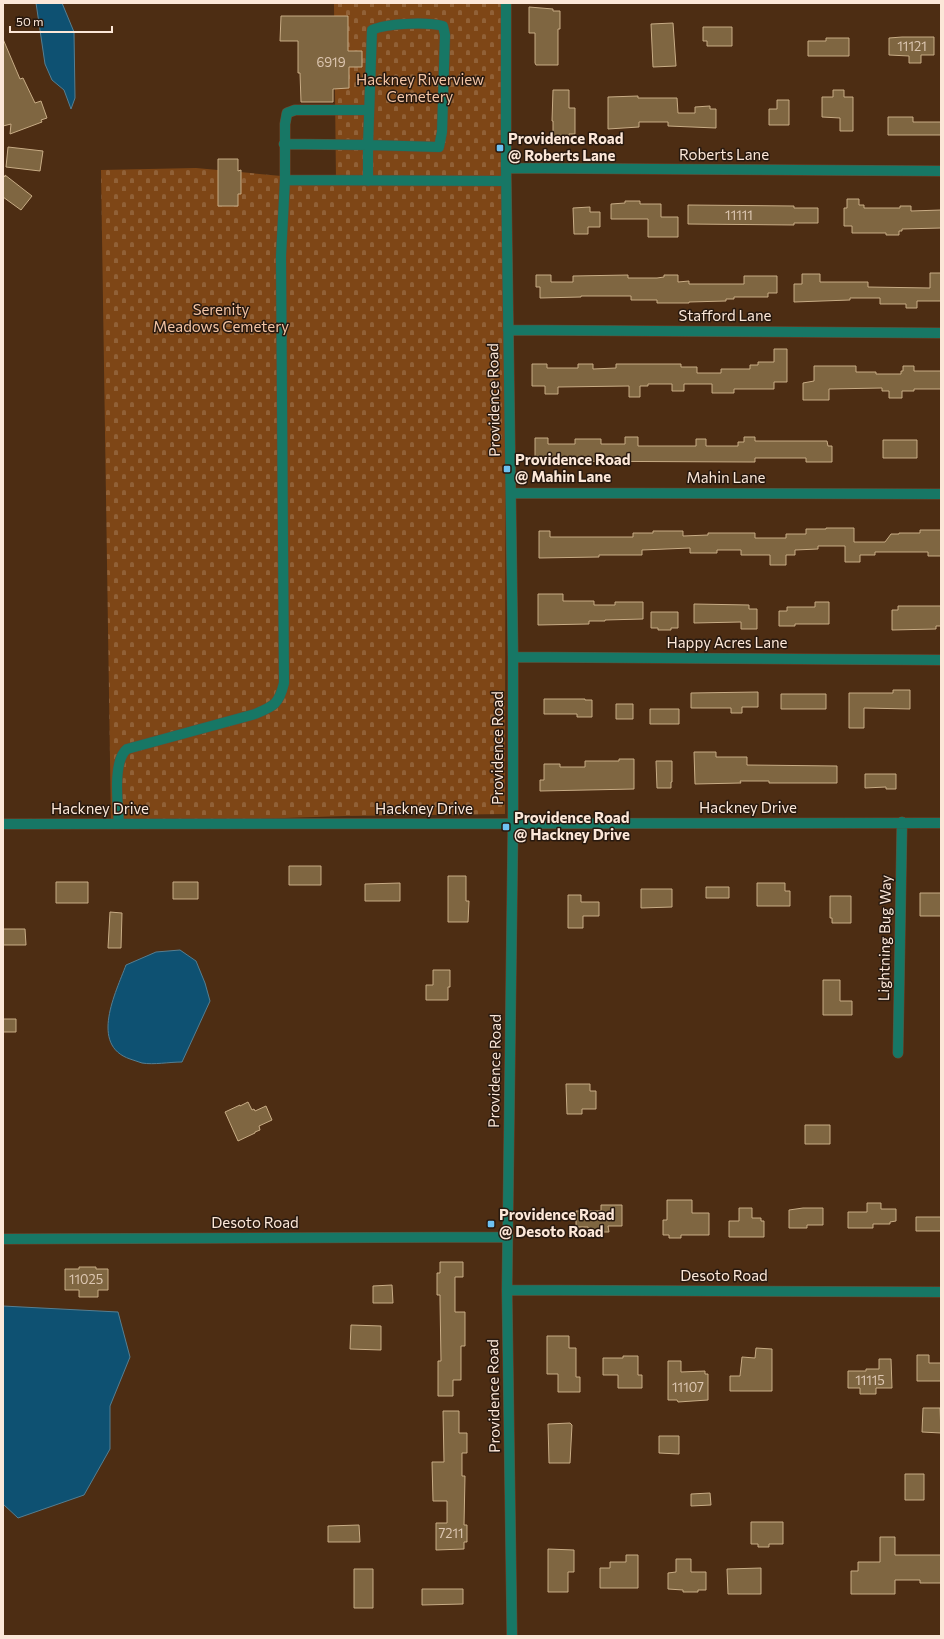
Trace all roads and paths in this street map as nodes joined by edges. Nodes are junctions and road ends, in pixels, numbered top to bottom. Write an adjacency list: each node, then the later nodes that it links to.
1 (506, 3): 5 (street, Providence Road)
2 (369, 110): 3 (street); 4 (street); 4 (street)
3 (284, 144): 4 (street); 7 (street)
4 (368, 145): 8 (street)
5 (506, 168): 6 (street, Roberts Lane); 9 (street, Providence Road)
6 (941, 171)
7 (285, 180): 8 (street); 19 (street)
8 (368, 181): 9 (street)
9 (506, 181): 10 (street, Providence Road)
10 (508, 330): 11 (street, Stafford Lane); 12 (street, Providence Road)
11 (941, 333)
12 (511, 493): 13 (street, Mahin Lane); 14 (street, Providence Road)
13 (941, 494)
14 (513, 657): 15 (street, Happy Acres Lane); 20 (street, Providence Road)
15 (941, 660)
16 (902, 822): 17 (street, Hackney Drive); 20 (street, Hackney Drive); 21 (street, Lightning Bug Way)
17 (941, 823)
18 (3, 824): 19 (street, Hackney Drive)
19 (119, 824): 20 (street, Hackney Drive)
20 (513, 824): 22 (street, Providence Road)
21 (898, 1053)
22 (508, 1237): 23 (street, Desoto Road); 24 (street, Providence Road)
23 (3, 1239)
24 (507, 1290): 25 (street, Desoto Road); 26 (street, Providence Road)
25 (941, 1292)
26 (512, 1636)

